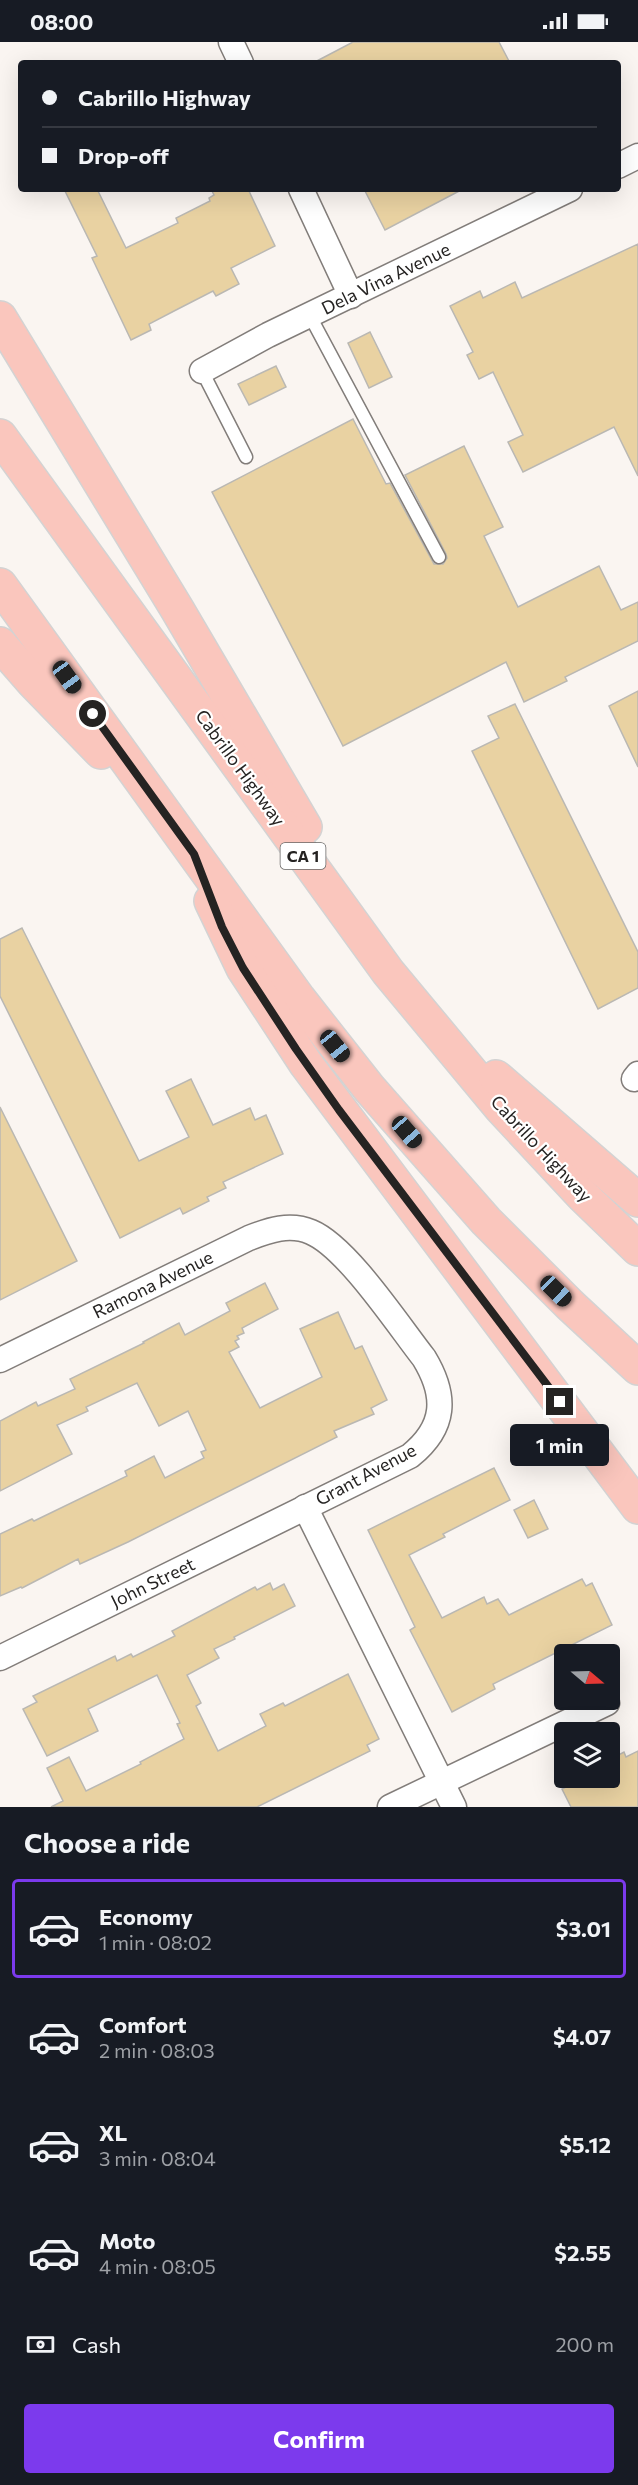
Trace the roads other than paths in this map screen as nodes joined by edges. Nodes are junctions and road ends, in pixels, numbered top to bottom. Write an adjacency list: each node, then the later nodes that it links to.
1 (231, 42): 2 (street)
2 (240, 60)
3 (638, 156): 4 (street)
4 (621, 164)
5 (302, 192): 7 (street)
6 (564, 192): 7 (street, Dela Vina Avenue)
7 (351, 296): 8 (street, Dela Vina Avenue)
8 (310, 316): 10 (street, Dela Vina Avenue); 13 (lane)
9 (0, 318): 18 (highway)
10 (202, 371): 12 (lane)
11 (0, 436): 18 (highway, Cabrillo Highway / CA 1)
12 (246, 458)
13 (439, 556)
14 (0, 585): 16 (highway)
15 (0, 644): 16 (highway)
16 (160, 807): 17 (highway)
17 (194, 854): 24 (highway); 26 (highway)
18 (388, 972): 19 (highway, Cabrillo Highway / CA 1)
19 (425, 1018): 20 (highway); 22 (highway, Cabrillo Highway / CA 1)
20 (638, 1200)
21 (310, 1231): 23 (street, Ramona Avenue); 25 (street, Grant Avenue)
22 (638, 1250)
23 (0, 1360)
24 (638, 1368)
25 (305, 1507): 27 (street, John Street); 29 (street, Grant Avenue)
26 (638, 1507)
27 (0, 1658)
28 (592, 1710): 29 (street)
29 (441, 1782): 30 (street); 31 (street, Grant Avenue)
30 (390, 1807)
31 (454, 1807)

